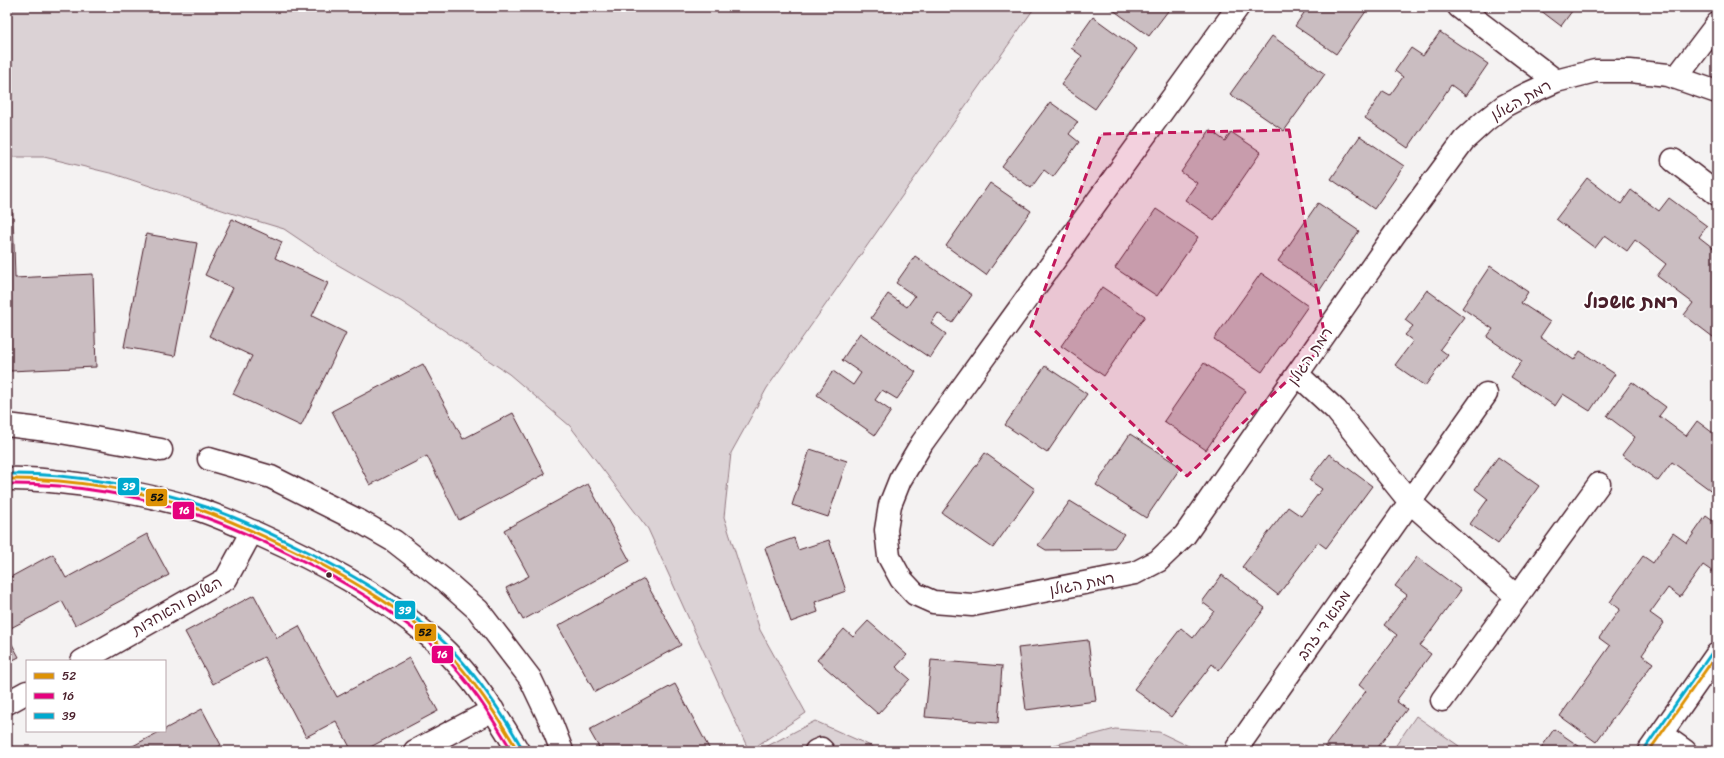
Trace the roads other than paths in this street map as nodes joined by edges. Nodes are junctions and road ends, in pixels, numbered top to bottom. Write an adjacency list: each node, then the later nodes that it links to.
1 (1238, 7): 9 (street, רמת הגולן)
2 (1459, 7): 5 (street)
3 (1717, 24): 4 (street)
4 (1676, 78): 5 (street, רמת הגולן); 6 (street, רמת הגולן)
5 (1556, 81): 9 (street, רמת הגולן)
6 (1717, 92)
7 (1673, 160): 8 (street)
8 (1717, 194)
9 (1297, 374): 16 (street)
10 (1486, 394): 16 (street, מבוא די זהב)
11 (7, 425): 12 (street)
12 (161, 450)
13 (209, 459): 29 (street)
14 (7, 479): 17 (street)
15 (1599, 484): 18 (street)
16 (1410, 502): 18 (street); 26 (street, מבוא די זהב)
17 (252, 531): 20 (street, השלום והאחדות); 24 (street)
18 (1517, 597): 22 (street)
19 (1717, 654): 25 (street)
20 (84, 660)
21 (26, 693): 23 (street)
22 (1442, 700)
23 (7, 703)
24 (493, 710): 27 (street); 28 (street)
25 (1655, 742): 32 (street)
26 (1237, 748)
27 (415, 751)
28 (518, 751)
29 (562, 751)
30 (816, 751): 31 (street)
31 (823, 751)
32 (1685, 751)

